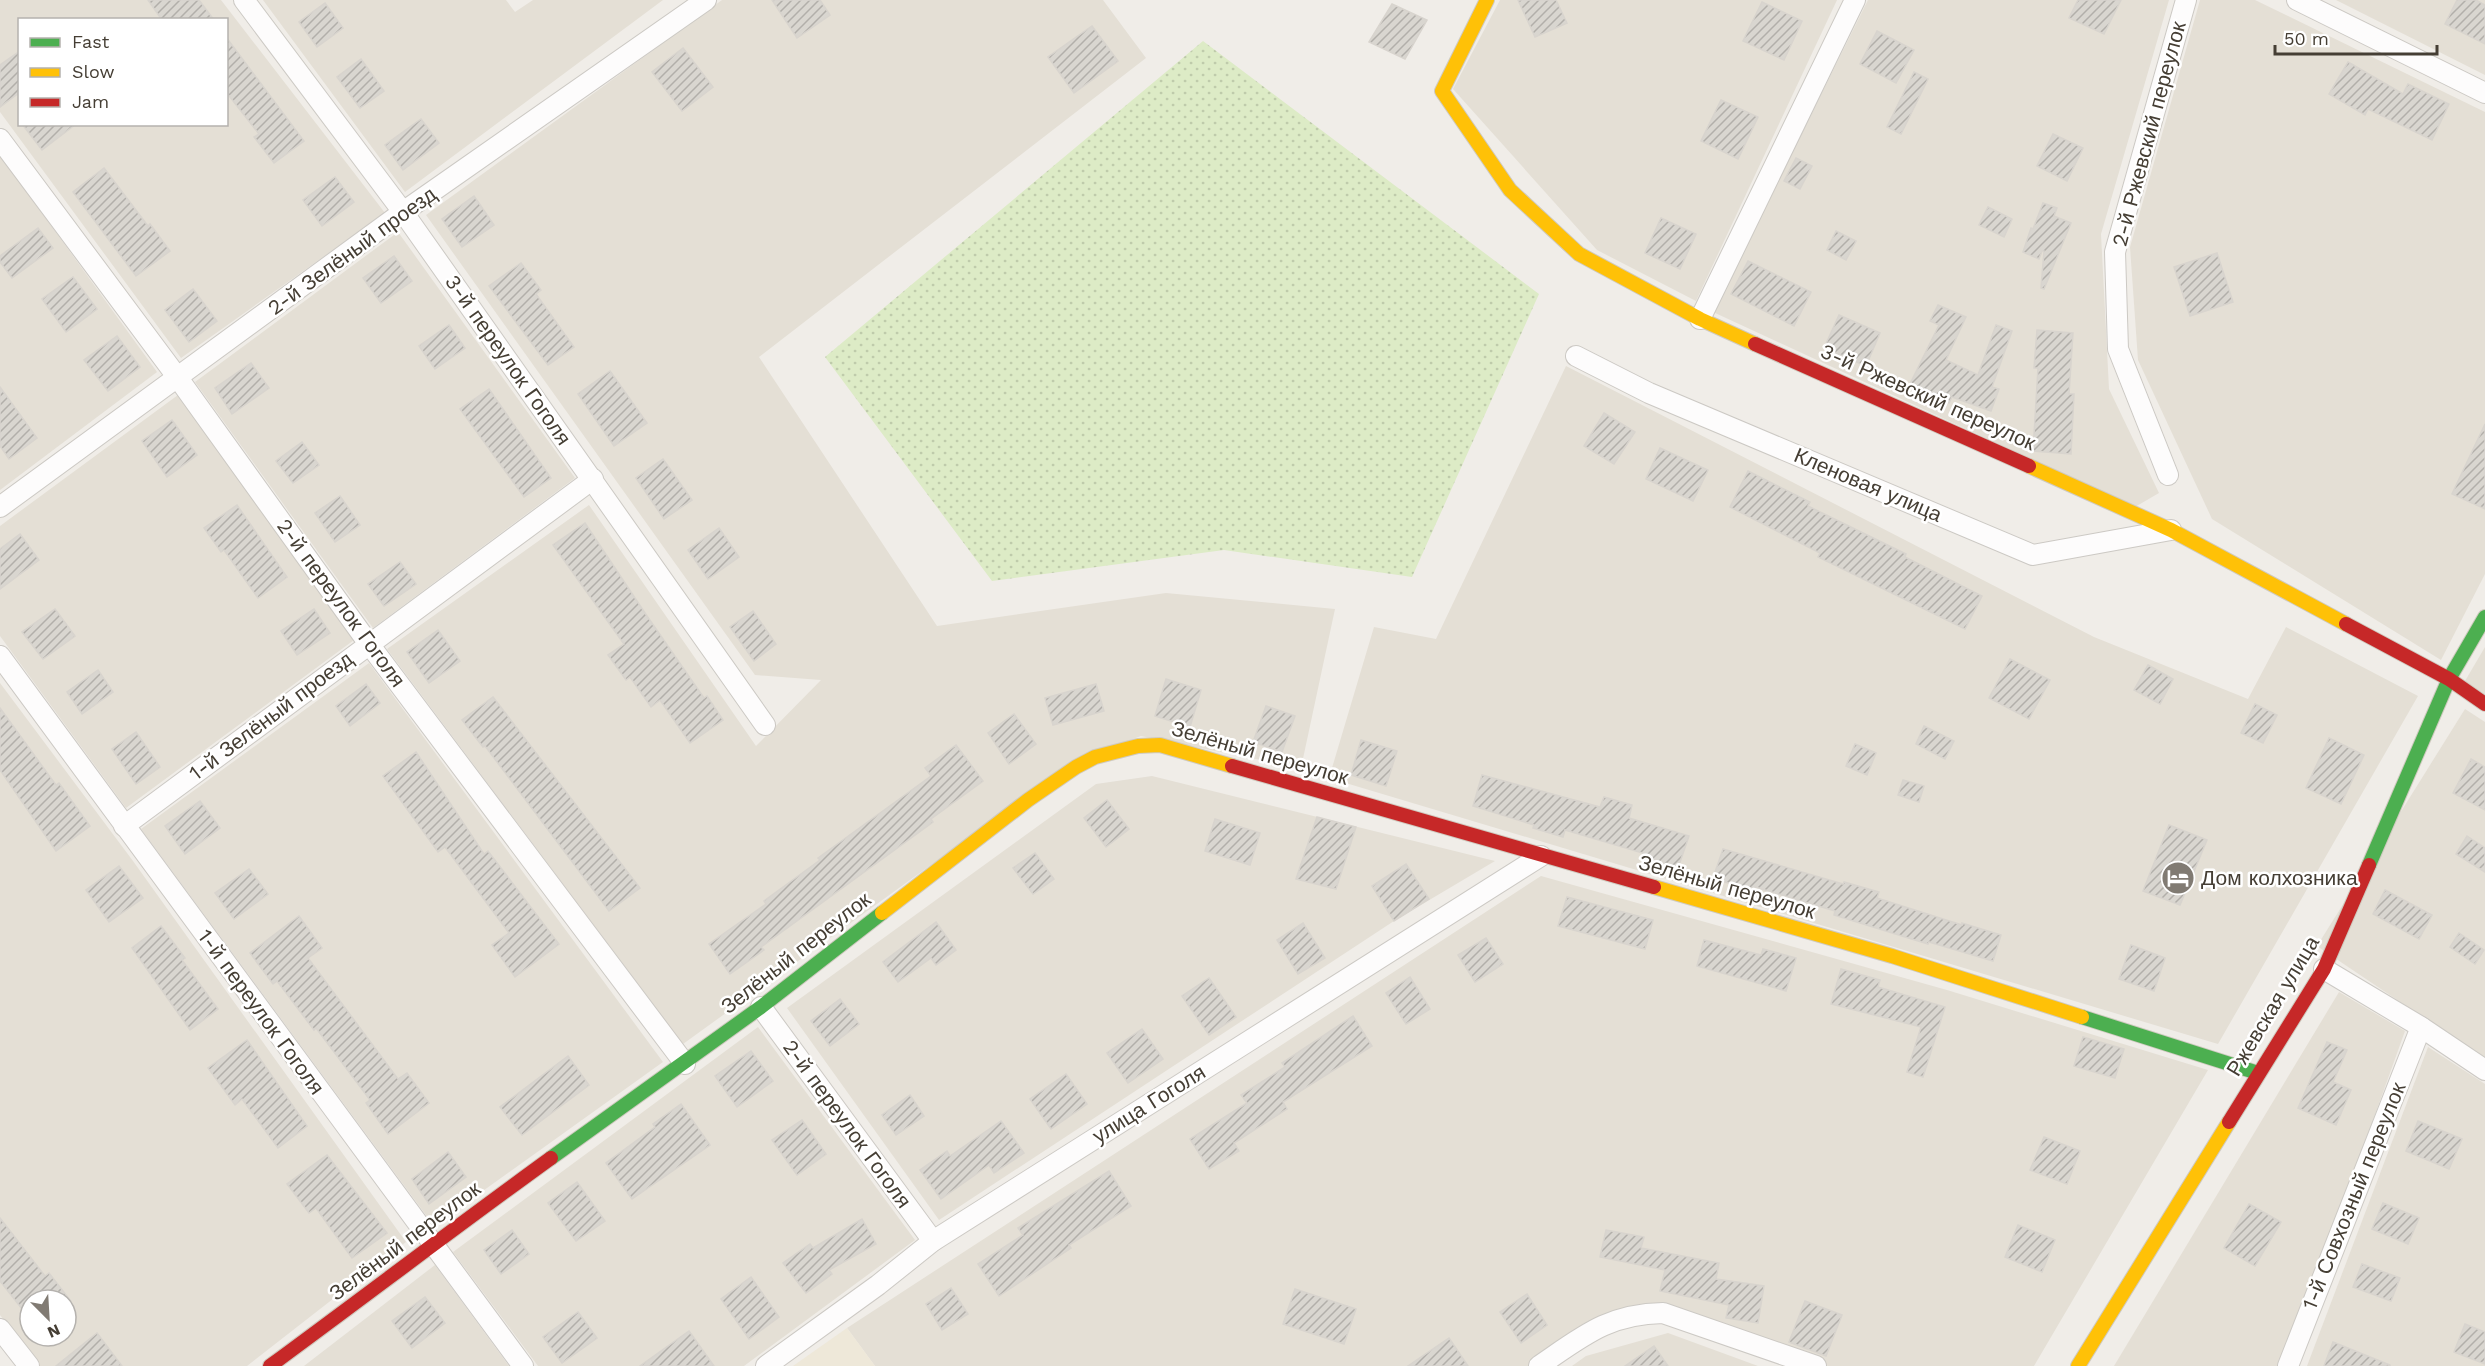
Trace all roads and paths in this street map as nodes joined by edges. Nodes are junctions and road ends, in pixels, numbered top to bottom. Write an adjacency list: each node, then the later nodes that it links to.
1 (244, 0): 9 (street, 3-й переулок Гоголя)
2 (706, 0): 9 (street, 2-й Зелёный проезд)
3 (1487, 0): 10 (street, 3-й Ржевский переулок)
4 (1855, 0): 10 (street)
5 (2186, 0): 13 (street, 2-й Ржевский переулок)
6 (2297, 0): 7 (street)
7 (2485, 93)
8 (0, 139): 12 (street, 2-й переулок Гоголя)
9 (403, 212): 12 (street, 2-й Зелёный проезд); 14 (street, 3-й переулок Гоголя)
10 (1700, 319): 16 (street, 3-й Ржевский переулок)
11 (1576, 356): 16 (street, Кленовая улица)
12 (178, 378): 15 (street, 2-й Зелёный проезд); 18 (street, 2-й переулок Гоголя)
13 (2168, 475)
14 (593, 479): 18 (street, 1-й Зелёный проезд); 22 (street, 3-й переулок Гоголя)
15 (0, 507)
16 (2171, 530): 20 (street, 3-й Ржевский переулок)
17 (2485, 617): 20 (street, Ржевская улица)
18 (369, 644): 23 (street, 1-й Зелёный проезд); 28 (street, 2-й переулок Гоголя)
19 (0, 656): 23 (street, 1-й переулок Гоголя)
20 (2449, 680): 21 (street, 3-й Ржевский переулок); 25 (street, Ржевская улица)
21 (2485, 704)
22 (765, 725)
23 (124, 826): 32 (street, 1-й переулок Гоголя)
24 (1541, 856): 26 (street, Зелёный переулок); 30 (street, Зелёный переулок); 31 (street, улица Гоголя)
25 (2324, 969): 27 (street); 30 (street, Ржевская улица)
26 (761, 1007): 28 (street, Зелёный переулок); 31 (street, 2-й переулок Гоголя)
27 (2421, 1027): 29 (street); 41 (street, 1-й Совхозный переулок)
28 (685, 1064): 32 (street, Зелёный переулок)
29 (2485, 1070)
30 (2258, 1073): 40 (street, Ржевская улица)
31 (933, 1241): 37 (street, улица Гоголя)
32 (432, 1244): 35 (street, Зелёный переулок); 36 (street, 1-й переулок Гоголя)
33 (0, 1329): 34 (street)
34 (29, 1366)
35 (270, 1366)
36 (523, 1366)
37 (766, 1366)
38 (1539, 1366): 39 (street)
39 (1816, 1366)
40 (2078, 1366)
41 (2288, 1366)

